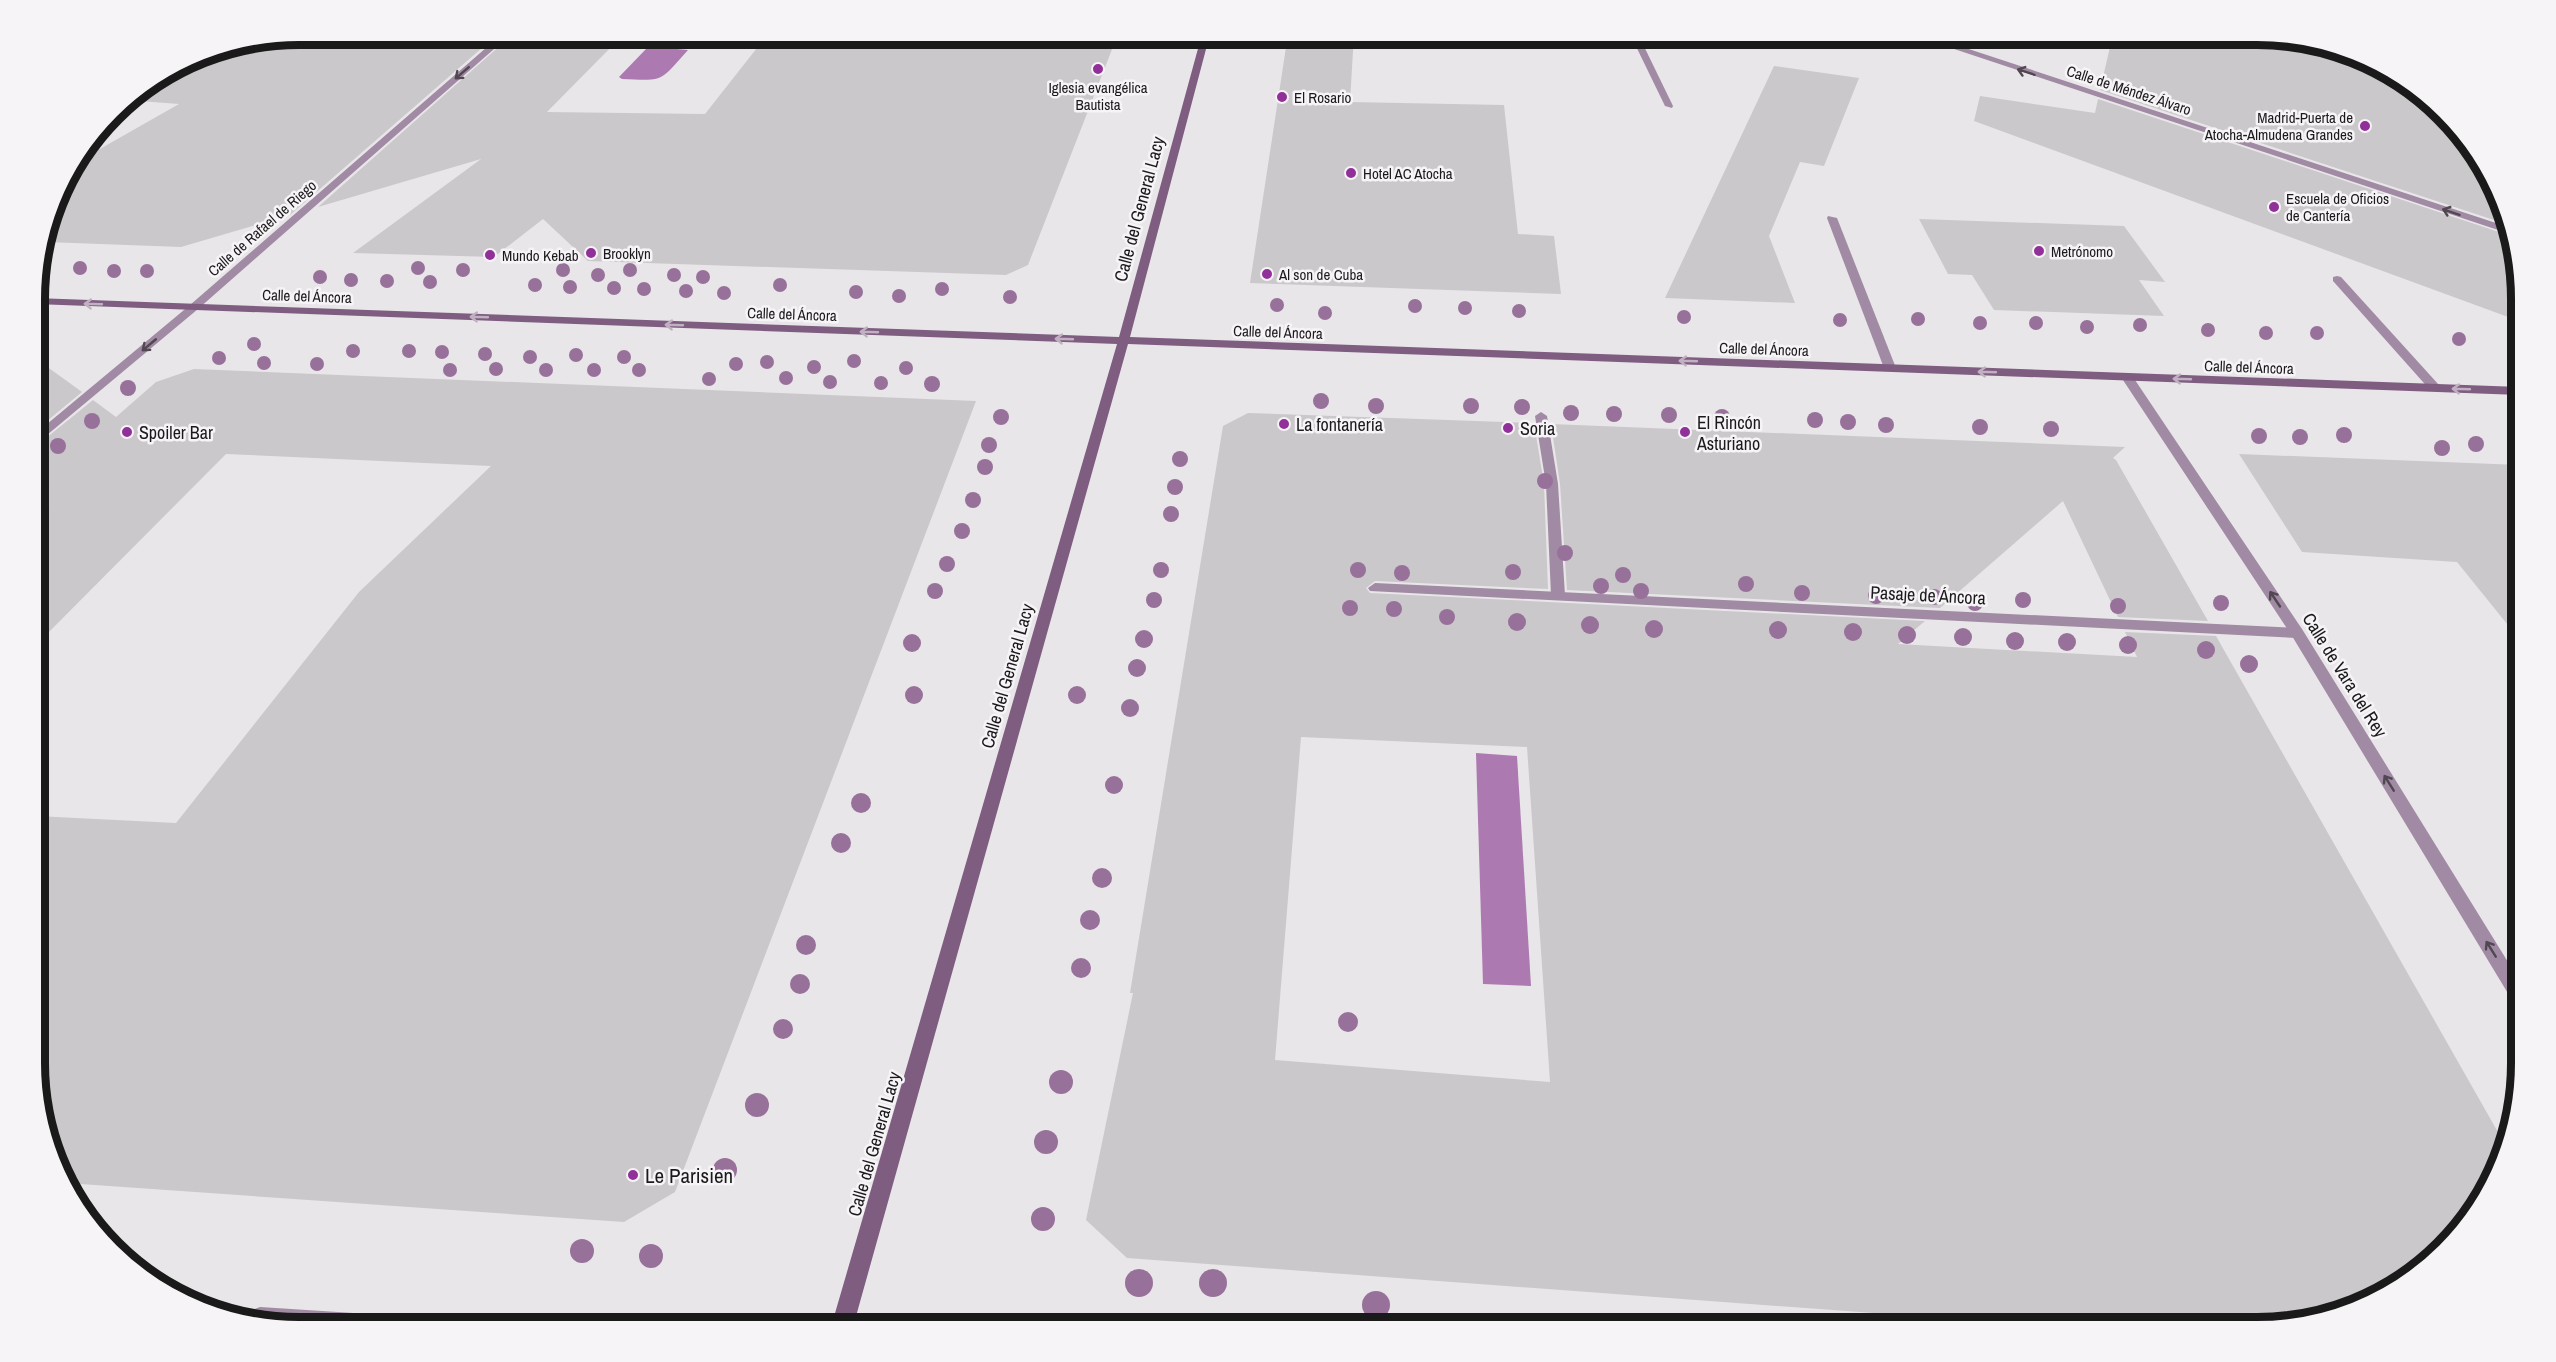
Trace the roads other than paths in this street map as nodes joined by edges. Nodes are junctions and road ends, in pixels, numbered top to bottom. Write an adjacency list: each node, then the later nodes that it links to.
1 (494, 45): 10 (street, Calle de Rafael de Riego, one-way to 10)
2 (1203, 45): 11 (main road, Calle del General Lacy)
3 (1640, 45): 5 (street)
4 (1946, 45): 7 (street, Calle de Méndez Álvaro, one-way to 4)
5 (1670, 106)
6 (1832, 218): 12 (street)
7 (2500, 228)
8 (2337, 279): 14 (street)
9 (45, 301): 10 (main road, Calle del Áncora, one-way to 9)
10 (194, 307): 11 (main road, Calle del Áncora, one-way to 10); 17 (street, Calle de Rafael de Riego, one-way to 17)
11 (1122, 341): 12 (main road, Calle del Áncora, one-way to 11); 22 (main road, Calle del General Lacy)
12 (1890, 368): 13 (main road, Calle del Áncora, one-way to 12)
13 (2127, 377): 14 (main road, Calle del Áncora, one-way to 13); 20 (street, Calle de Vara del Rey, one-way to 13)
14 (2434, 388): 15 (main road, Calle del Áncora, one-way to 14)
15 (2511, 392)
16 (1541, 416): 19 (street)
17 (45, 433)
18 (1375, 588): 19 (street, Pasaje de Áncora)
19 (1558, 596): 20 (street, Pasaje de Áncora)
20 (2297, 633): 21 (street, Calle de Vara del Rey, one-way to 20)
21 (2511, 983)
22 (845, 1317)

